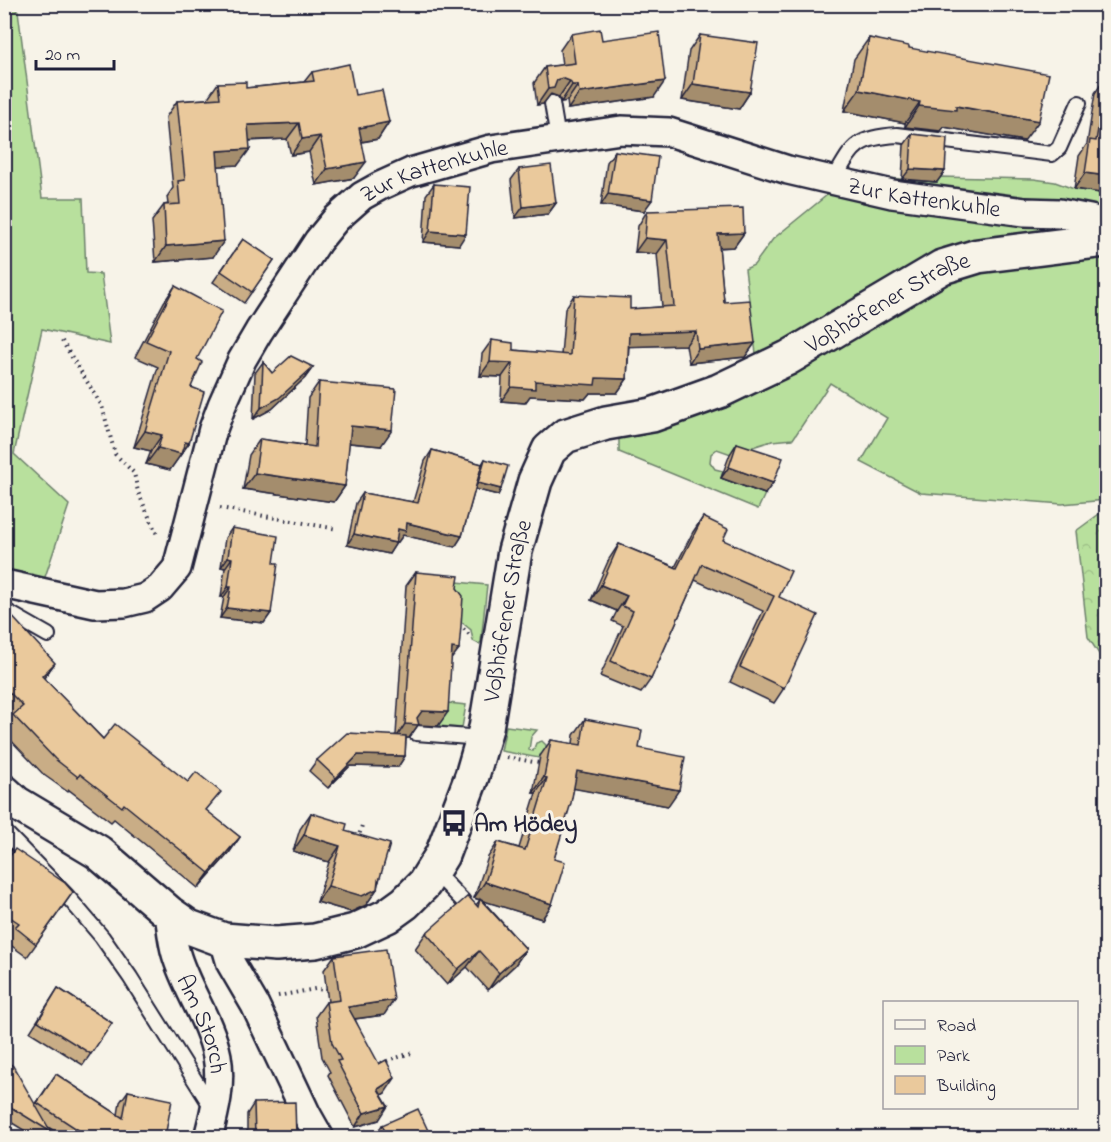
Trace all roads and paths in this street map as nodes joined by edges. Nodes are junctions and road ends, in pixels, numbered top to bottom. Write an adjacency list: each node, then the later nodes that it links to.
1 (552, 103): 3 (lane)
2 (1078, 103): 4 (lane)
3 (558, 139): 4 (street, Zur Kattenkuhle); 8 (street, Zur Kattenkuhle)
4 (833, 181): 5 (street, Zur Kattenkuhle)
5 (1107, 224)
6 (1107, 240): 17 (street, Voßhöfener Straße)
7 (62, 341): 10 (path)
8 (194, 503): 9 (path); 11 (street, Zur Kattenkuhle)
9 (337, 529)
10 (159, 539)
11 (4, 584)
12 (4, 610): 14 (lane)
13 (451, 628): 15 (path)
14 (48, 634)
15 (471, 642)
16 (416, 733): 17 (lane)
17 (483, 738): 22 (street, Voßhöfener Straße)
18 (4, 792): 24 (street, Voßhöfener Straße)
19 (363, 822): 21 (path)
20 (4, 831): 30 (lane)
21 (357, 843)
22 (433, 869): 23 (lane); 25 (street, Voßhöfener Straße)
23 (463, 901)
24 (169, 913): 25 (street, Voßhöfener Straße); 30 (street, Am Storch)
25 (224, 940): 27 (street)
26 (327, 990): 27 (path)
27 (255, 1005): 32 (street)
28 (411, 1053): 29 (path)
29 (381, 1063)
30 (215, 1112): 31 (street, Am Storch)
31 (208, 1137)
32 (320, 1137)

